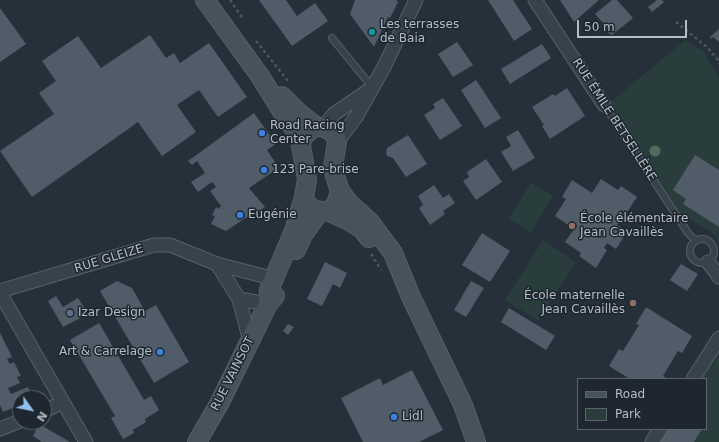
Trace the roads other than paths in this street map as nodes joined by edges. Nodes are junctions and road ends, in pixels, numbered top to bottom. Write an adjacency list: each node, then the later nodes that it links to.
1 (206, 0): 5 (main road)
2 (416, 0): 6 (street)
3 (535, 0): 7 (street, RUE ÉMILE BETSELLÈRE)
4 (332, 38): 6 (lane)
5 (260, 76): 8 (main road); 9 (main road)
6 (372, 87): 8 (street); 10 (street)
7 (604, 105): 14 (lane, RUE ÉMILE BETSELLÈRE)
8 (320, 127): 9 (main road); 10 (main road)
9 (302, 140): 12 (main road, RUE VAINSOT)
10 (337, 142): 11 (main road)
11 (340, 191): 13 (main road, RUE VAINSOT); 20 (main road)
12 (304, 197): 13 (main road); 18 (main road, RUE VAINSOT)
13 (324, 211): 20 (main road); 22 (main road, RUE VAINSOT)
14 (695, 240): 15 (lane); 15 (lane)
15 (708, 262): 17 (street)
16 (217, 264): 18 (street, RUE GLEIZE); 19 (street, RUE GLEIZE); 21 (street)
17 (719, 277)
18 (275, 279): 22 (main road, RUE VAINSOT)
19 (0, 292): 26 (street)
20 (411, 297): 33 (main road)
21 (239, 299): 22 (street); 24 (street)
22 (268, 304): 24 (main road, RUE VAINSOT)
23 (719, 338): 25 (street)
24 (250, 341): 32 (main road, RUE VAINSOT)
25 (693, 378)
26 (63, 402): 27 (street); 31 (street)
27 (52, 407)
28 (12, 424): 29 (street)
29 (0, 429)
30 (659, 430): 34 (street)
31 (86, 442)
32 (197, 442)
33 (476, 442)
34 (652, 442)

